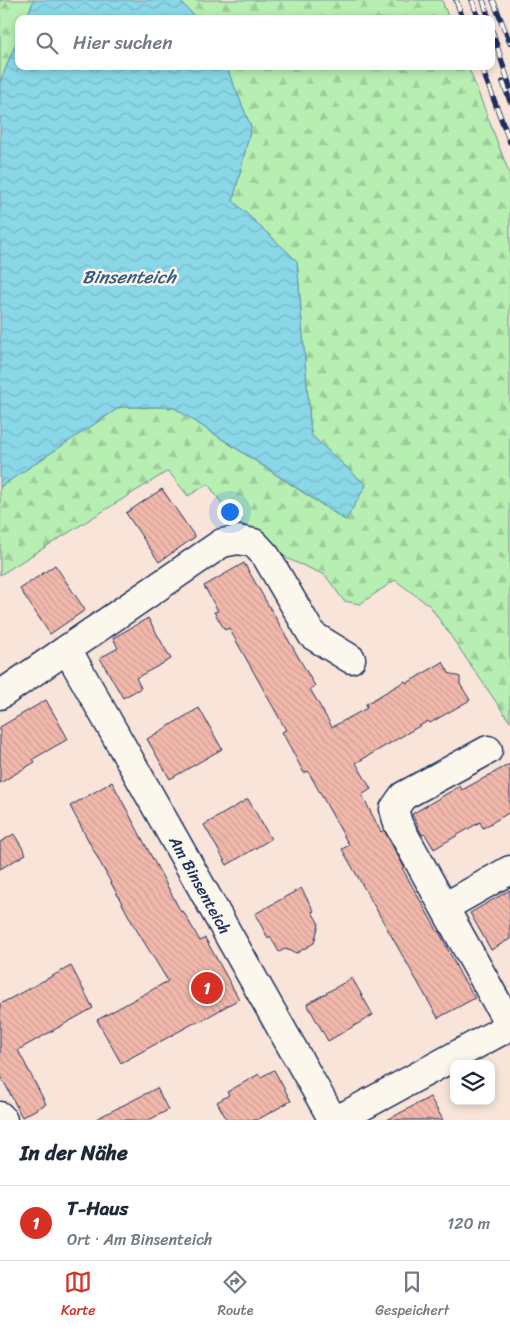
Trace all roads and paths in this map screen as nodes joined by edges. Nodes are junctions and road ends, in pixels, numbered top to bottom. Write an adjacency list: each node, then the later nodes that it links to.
1 (68, 649): 2 (street); 3 (street); 10 (street, Am Binsenteich)
2 (351, 659)
3 (0, 694)
4 (488, 750): 6 (street)
5 (510, 870): 6 (street)
6 (445, 907): 7 (street)
7 (510, 1026): 10 (street)
8 (0, 1116): 9 (street)
9 (3, 1120)
10 (335, 1120)

